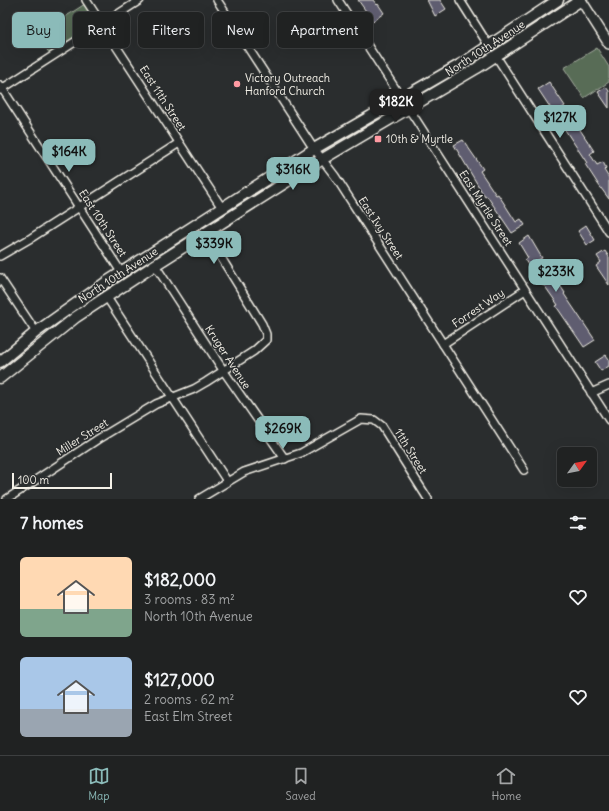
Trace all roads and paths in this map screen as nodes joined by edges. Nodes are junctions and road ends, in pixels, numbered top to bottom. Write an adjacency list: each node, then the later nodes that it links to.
1 (86, 0): 8 (street, East 11th Street)
2 (140, 0): 9 (street)
3 (217, 0): 21 (street, East Ivy Street)
4 (338, 0): 17 (street)
5 (460, 0): 12 (street)
6 (558, 0): 12 (main road, North 10th Avenue)
7 (581, 0): 11 (street); 14 (main road, North 10th Avenue)
8 (94, 12)
9 (122, 12)
10 (73, 43): 16 (street)
11 (609, 44)
12 (489, 46): 15 (main road, North 10th Avenue)
13 (117, 48): 20 (street, East 11th Street)
14 (496, 56): 18 (main road, North 10th Avenue); 26 (street)
15 (464, 62): 17 (main road, North 10th Avenue); 18 (main road)
16 (1, 88): 23 (street, East 10th Street)
17 (402, 99): 19 (main road); 21 (main road, North 10th Avenue)
18 (409, 109): 19 (main road, North 10th Avenue); 32 (street, East Myrtle Street)
19 (364, 135): 22 (main road, North 10th Avenue)
20 (179, 143): 23 (street); 24 (street, East 11th Street)
21 (314, 149): 22 (street, East Ivy Street); 24 (main road, North 10th Avenue)
22 (321, 160): 27 (main road, North 10th Avenue); 36 (street, East Ivy Street)
23 (80, 207): 28 (street); 30 (street, East 10th Street)
24 (222, 208): 25 (main road, North 10th Avenue)
25 (193, 226): 29 (main road); 30 (main road, North 10th Avenue)
26 (609, 232)
27 (206, 233): 29 (main road, North 10th Avenue); 38 (street, Miller Street)
28 (0, 256)
29 (155, 265): 33 (main road, North 10th Avenue); 38 (street, Kruger Avenue)
30 (121, 272): 34 (main road); 35 (main road, North 10th Avenue)
31 (0, 278): 35 (street)
32 (525, 290): 36 (street, Forrest Way); 41 (street, East Myrtle Street)
33 (106, 296): 34 (main road, North 10th Avenue); 42 (street)
34 (76, 317): 39 (main road, North 10th Avenue)
35 (36, 332): 37 (main road, North 10th Avenue)
36 (443, 344): 45 (street, East Ivy Street)
37 (0, 362)
38 (223, 370): 42 (street, Miller Street); 44 (street, Kruger Avenue)
39 (0, 378)
40 (609, 385): 41 (street)
41 (591, 393): 43 (street, East Myrtle Street)
42 (172, 397): 46 (street); 47 (street, Miller Street)
43 (609, 420)
44 (285, 459): 46 (street); 49 (street, 11th Street)
45 (524, 470)
46 (227, 481): 48 (street)
47 (6, 499)
48 (199, 499)
49 (428, 499)

